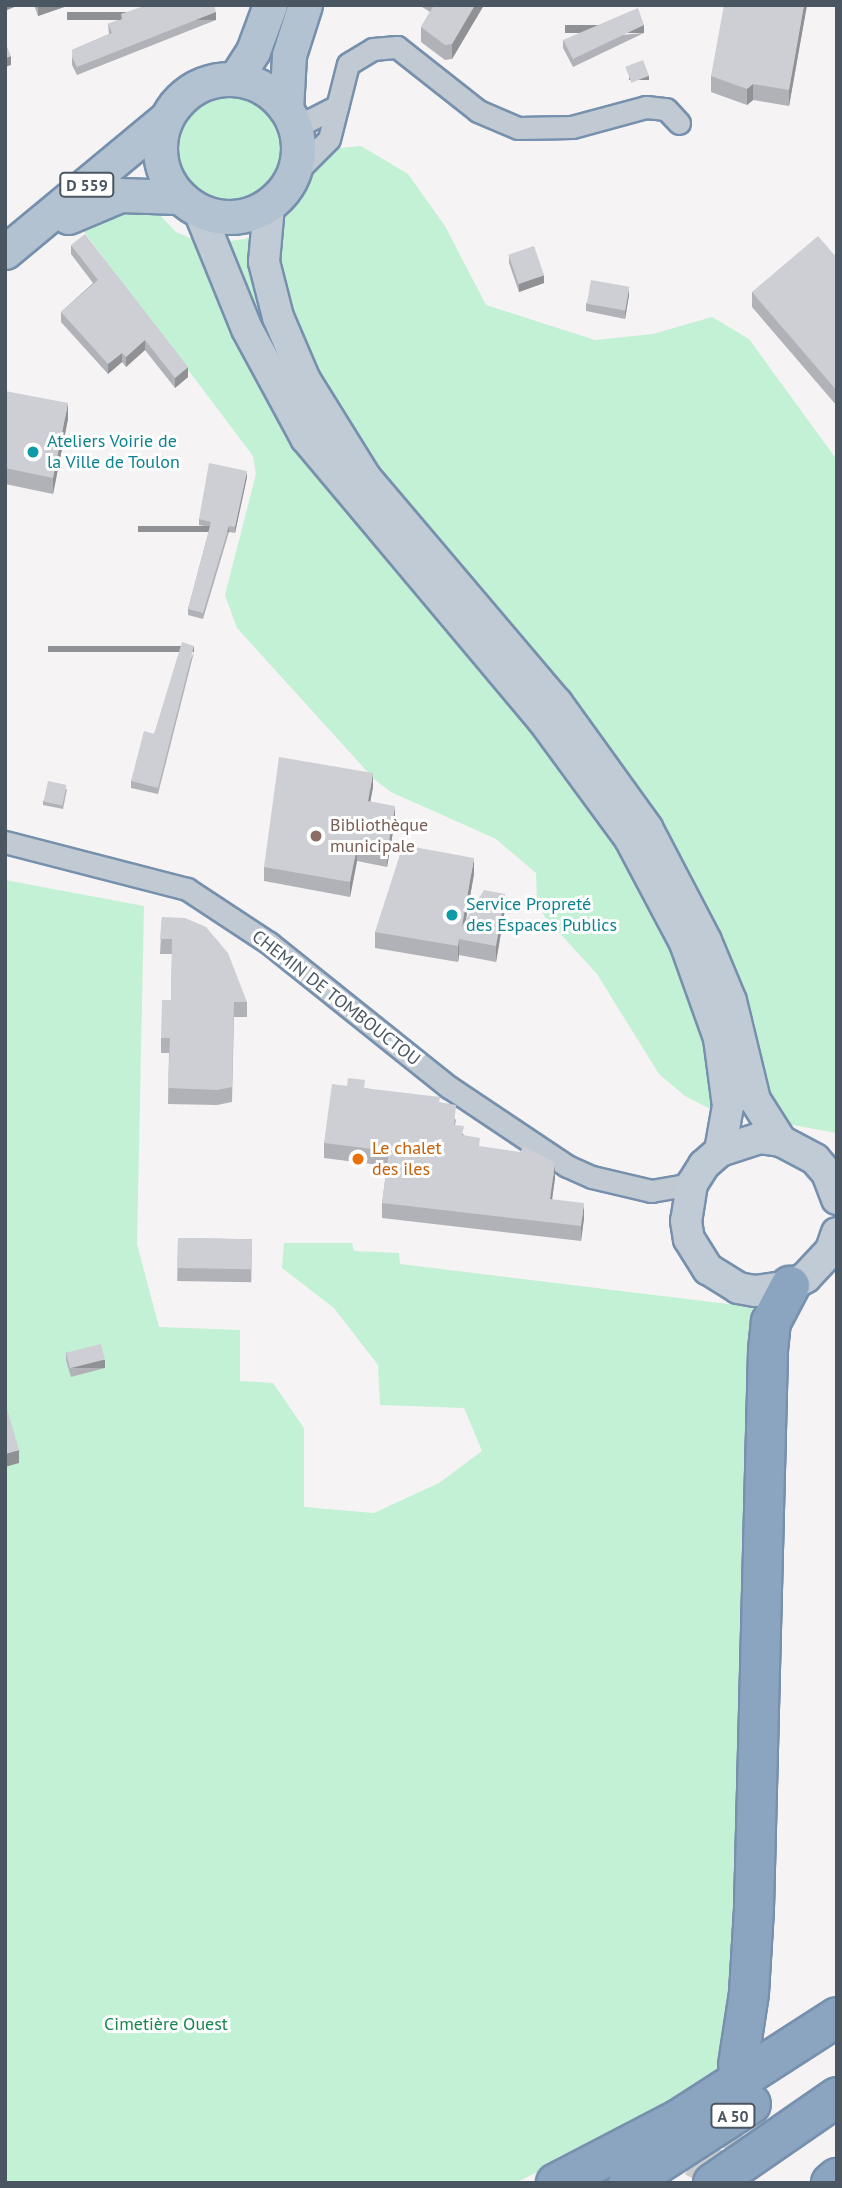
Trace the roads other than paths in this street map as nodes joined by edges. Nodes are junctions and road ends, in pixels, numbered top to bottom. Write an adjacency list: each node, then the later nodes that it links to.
1 (270, 5): 3 (main road)
2 (305, 5): 5 (main road)
3 (235, 79): 5 (main road); 6 (main road)
4 (337, 106): 5 (street); 7 (street); 8 (street)
5 (289, 113): 8 (main road)
6 (165, 119): 9 (main road); 11 (main road, D 559)
7 (679, 123)
8 (294, 174): 10 (main road)
9 (189, 204): 10 (main road); 11 (main road, D 559); 14 (main road)
10 (269, 206): 13 (main road)
11 (6, 251)
12 (5, 842): 16 (street, CHEMIN DE TOMBOUCTOU)
13 (781, 1141): 14 (main road); 17 (main road)
14 (720, 1151): 15 (main road)
15 (692, 1184): 16 (street, CHEMIN DE TOMBOUCTOU); 18 (main road)
16 (651, 1191): 18 (street, CHEMIN DE TOMBOUCTOU)
17 (836, 1194)
18 (686, 1221): 20 (main road)
19 (837, 1233): 20 (main road)
20 (790, 1286): 23 (highway)
21 (837, 2017): 26 (highway)
22 (837, 2046): 27 (highway, A 50)
23 (738, 2064)
24 (837, 2097): 28 (highway, A 50)
25 (837, 2178): 29 (highway)
26 (556, 2183)
27 (628, 2183)
28 (713, 2183)
29 (831, 2183)

